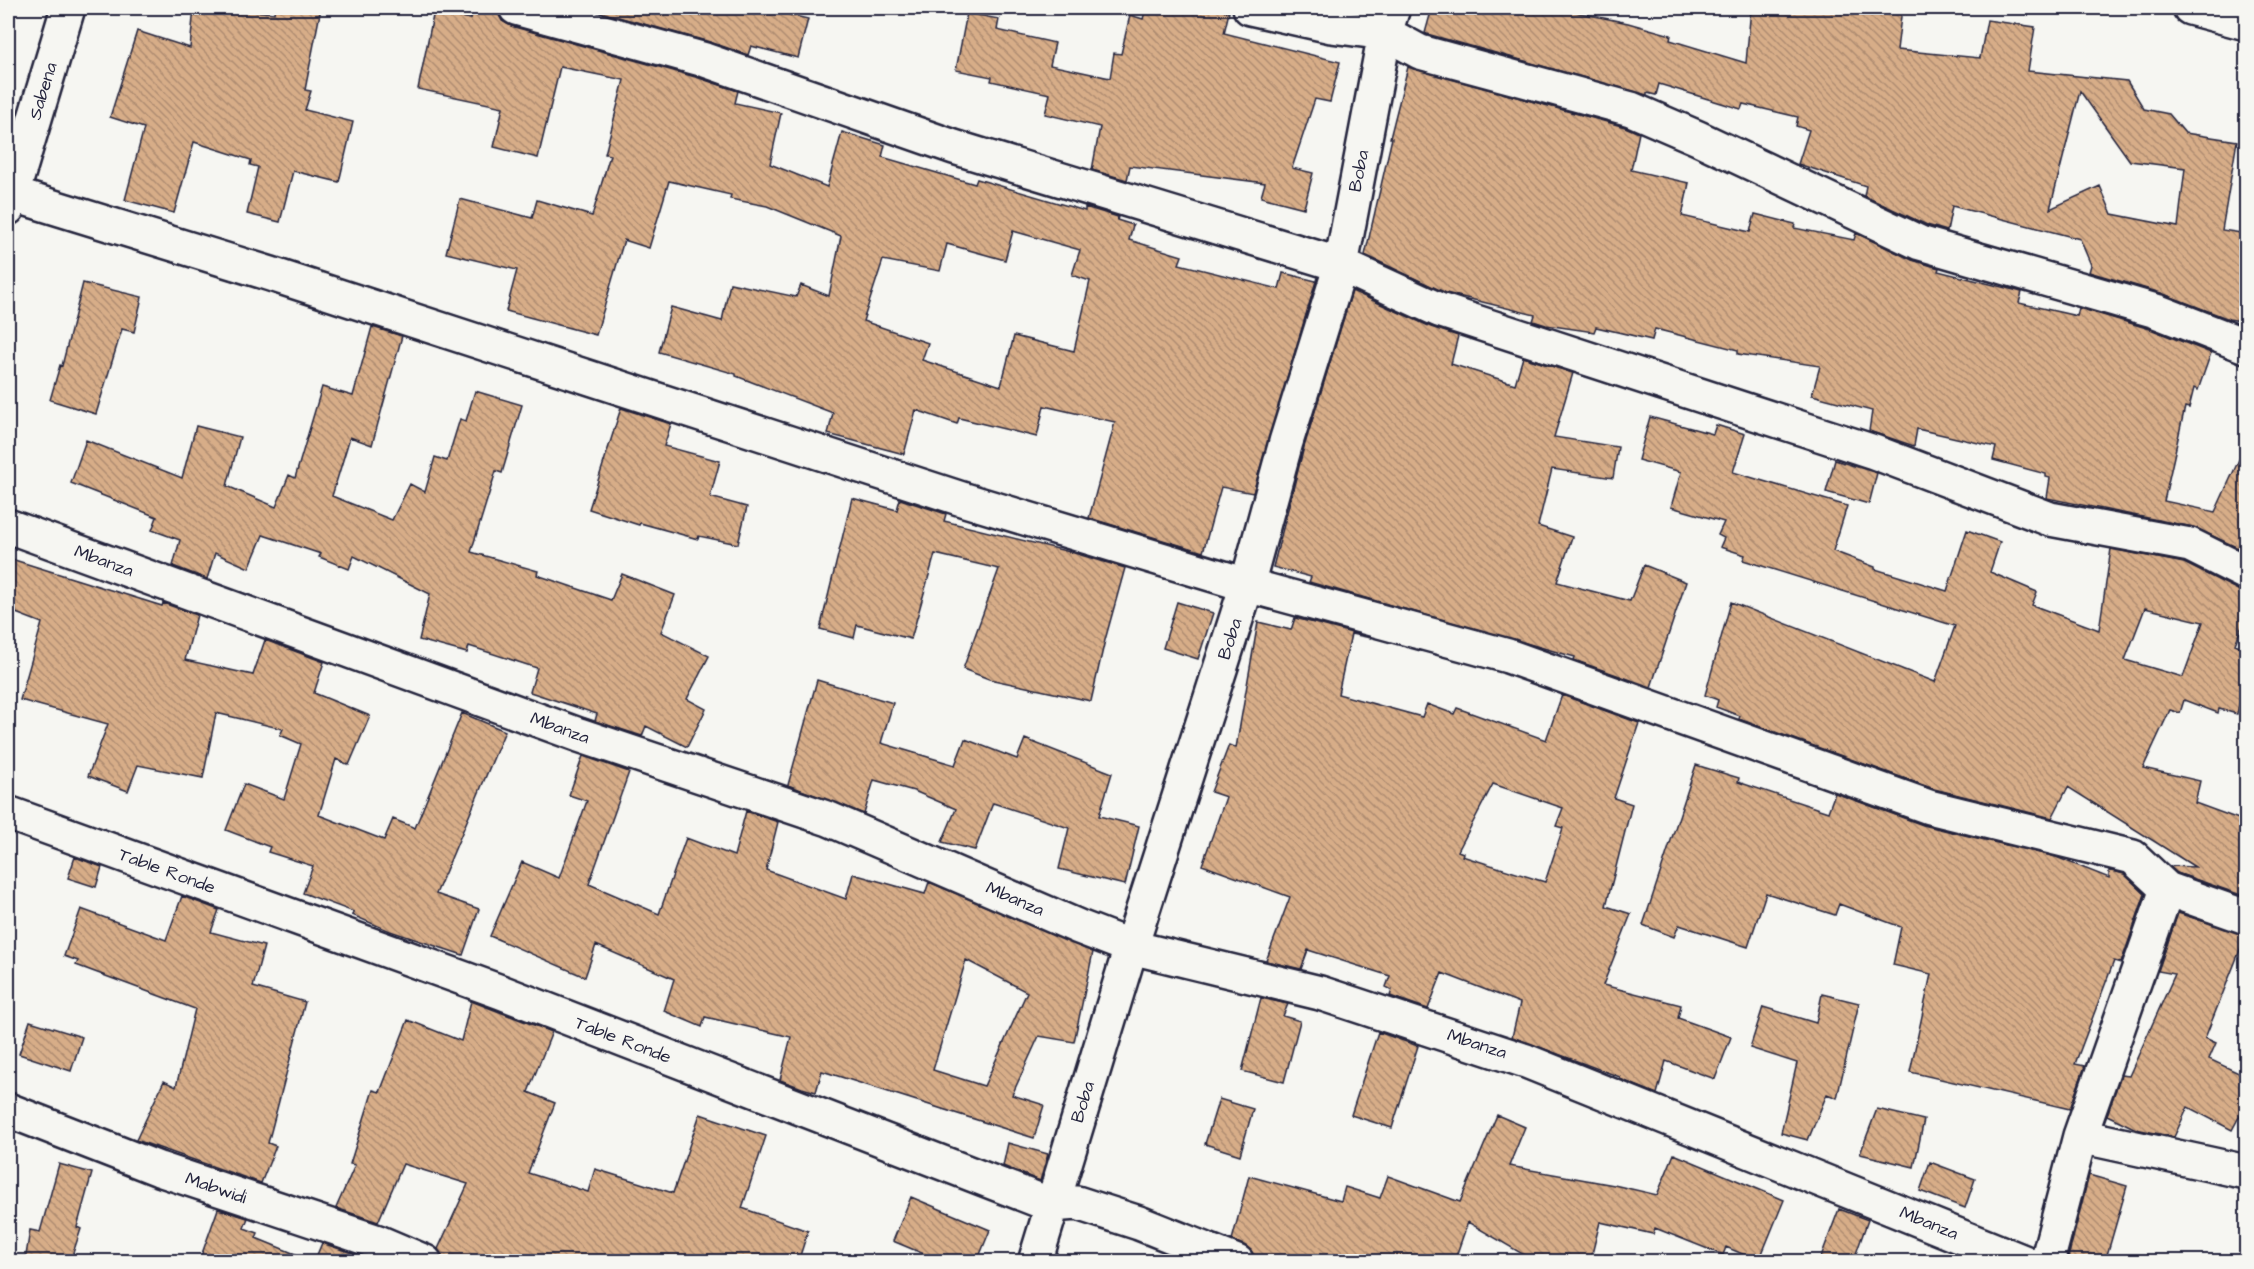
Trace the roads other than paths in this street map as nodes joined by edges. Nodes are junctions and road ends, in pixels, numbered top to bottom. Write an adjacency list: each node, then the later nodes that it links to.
1 (68, 8): 7 (street, Sabena)
2 (516, 8): 8 (street)
3 (1250, 8): 5 (street)
4 (2190, 8): 6 (street)
5 (1389, 20): 8 (street, Boba); 9 (street)
6 (2247, 23)
7 (9, 199): 12 (street)
8 (1341, 265): 11 (street); 12 (street, Boba)
9 (2247, 346)
10 (8, 526): 16 (street, Mbanza)
11 (2247, 573)
12 (1247, 585): 14 (street); 16 (street, Boba)
13 (8, 813): 20 (street, Table Ronde)
14 (2167, 889): 15 (street); 18 (street)
15 (2247, 917)
16 (1131, 947): 20 (street, Boba); 25 (street, Mbanza)
17 (8, 1110): 21 (street, Mabwidi)
18 (2080, 1136): 19 (street); 26 (street)
19 (2247, 1172)
20 (1051, 1205): 23 (street, Boba); 24 (street, Table Ronde)
21 (374, 1252): 22 (street, Mabwidi)
22 (425, 1262)
23 (1035, 1262)
24 (1237, 1262)
25 (2024, 1262)
26 (2047, 1262)

